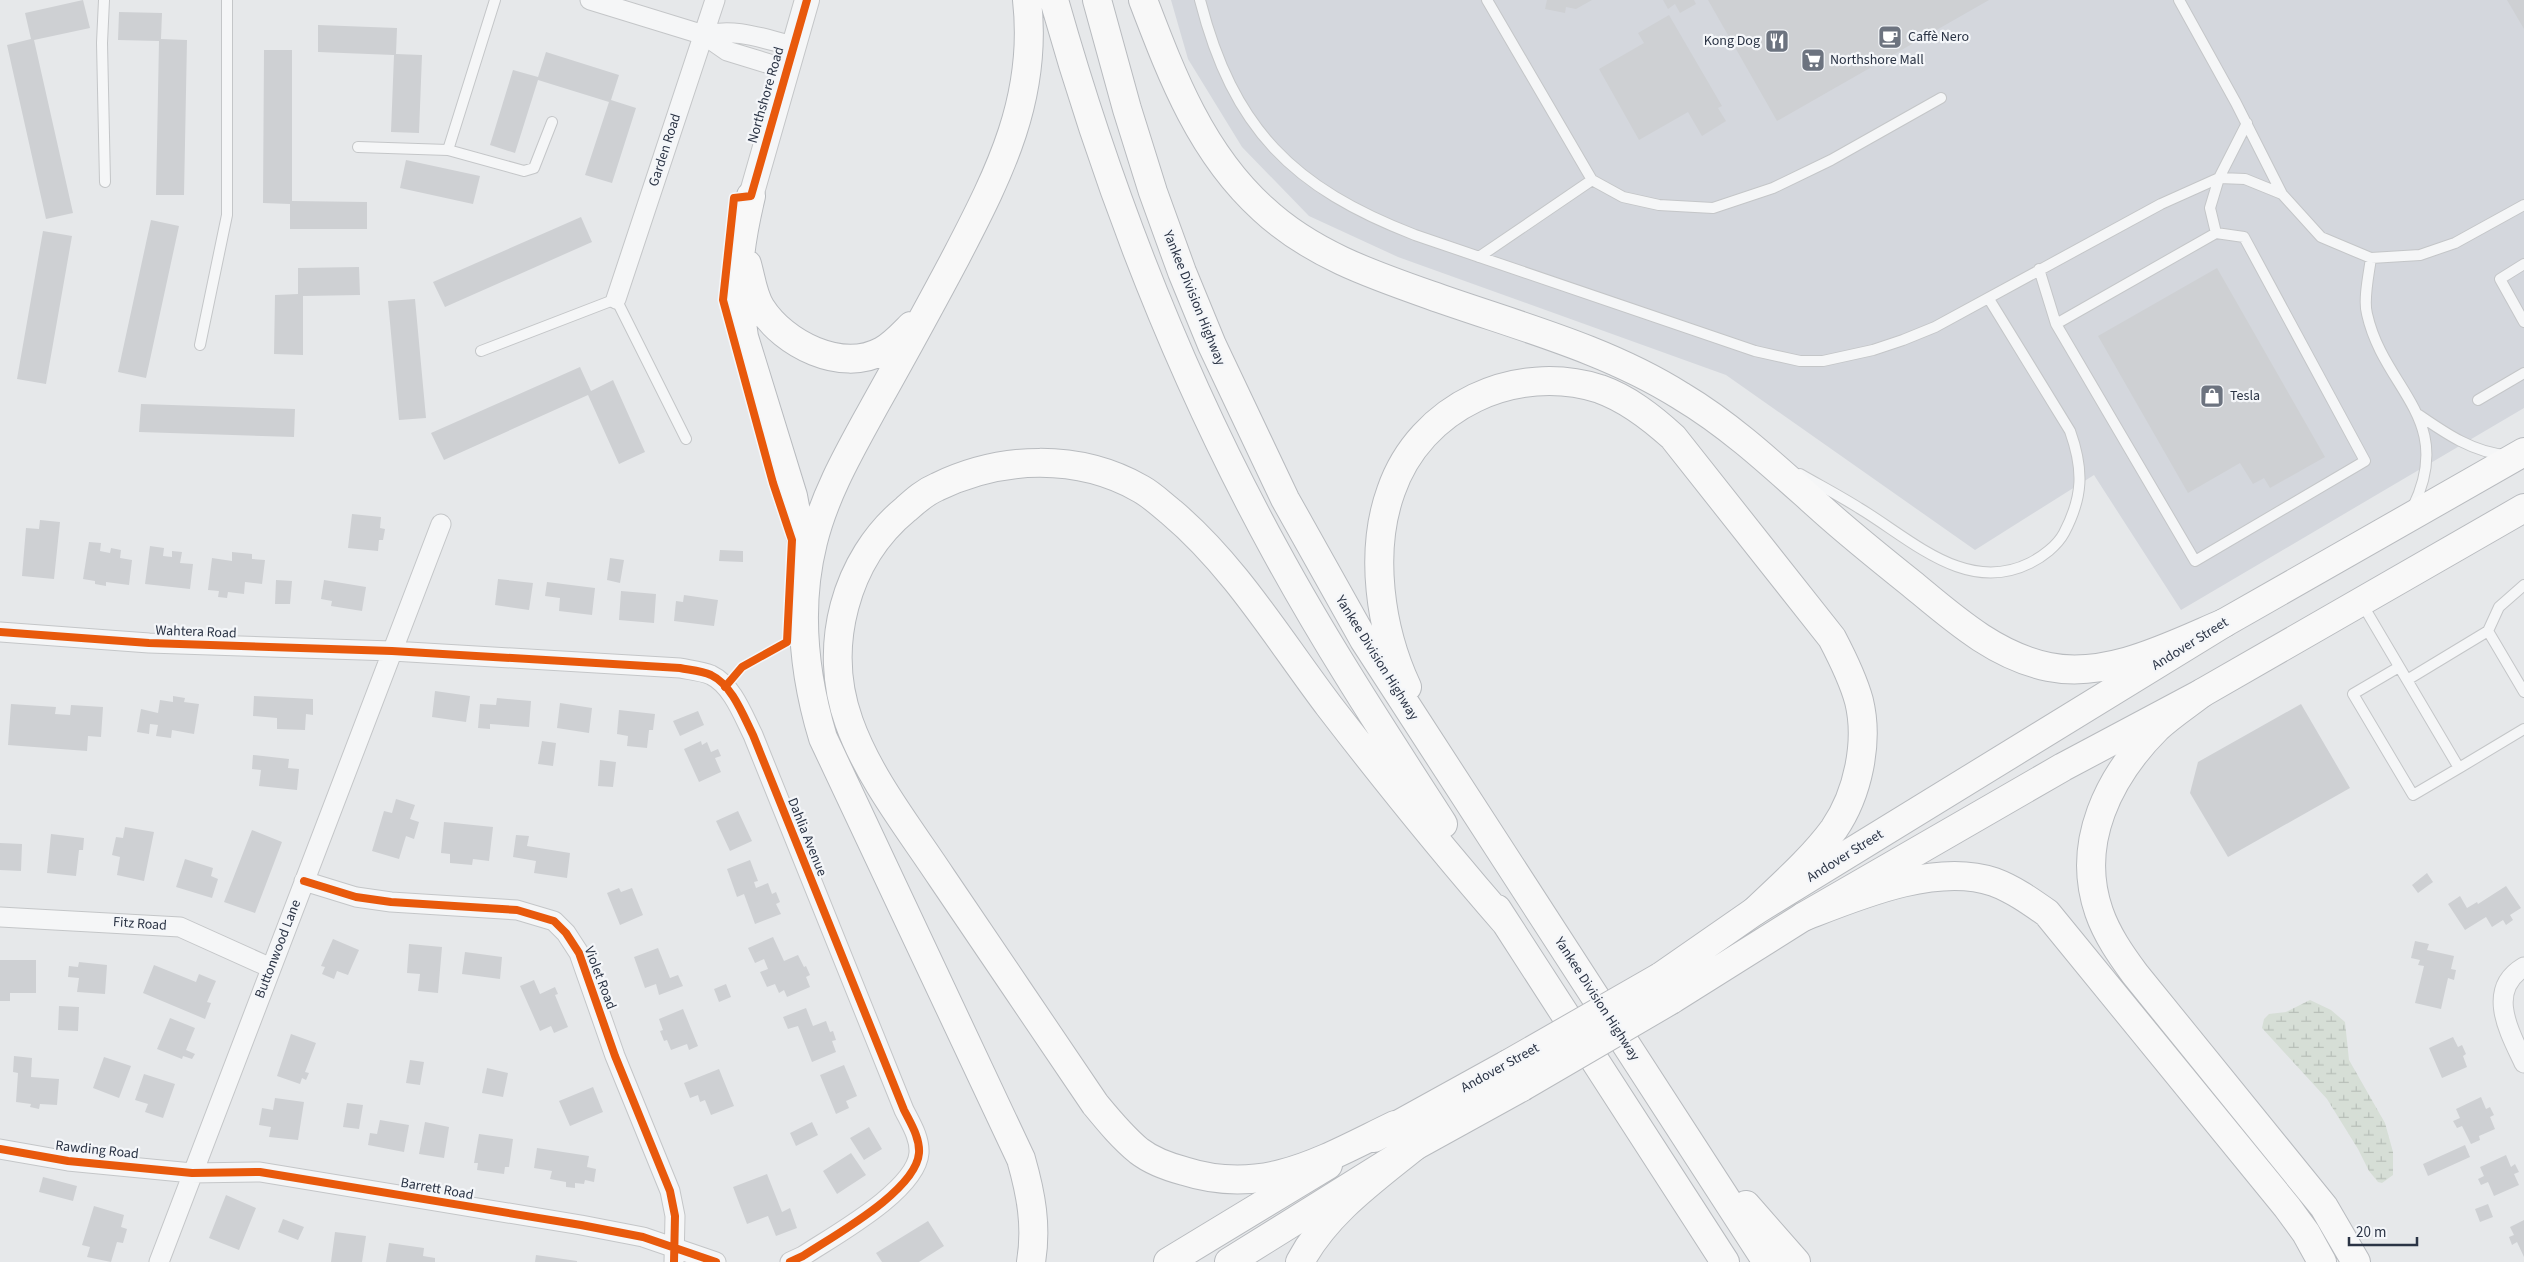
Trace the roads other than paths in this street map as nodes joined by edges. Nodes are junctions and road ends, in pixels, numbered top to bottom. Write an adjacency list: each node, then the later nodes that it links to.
1 (104, 0): 24 (lane)
2 (227, 0): 38 (lane)
3 (495, 0): 21 (lane)
4 (590, 0): 14 (street)
5 (714, 0): 14 (street, Garden Road)
6 (807, 0): 15 (street, Northshore Road)
7 (1027, 0): 35 (highway)
8 (1054, 0): 67 (highway)
9 (1097, 0): 62 (highway, Yankee Division Highway)
10 (1142, 0): 44 (highway)
11 (1200, 0): 29 (lane)
12 (1488, 0): 23 (lane)
13 (2179, 0): 19 (lane)
14 (704, 34): 15 (street); 16 (street); 33 (street, Garden Road)
15 (793, 46): 16 (street, Northshore Road)
16 (786, 69): 26 (street, Northshore Road)
17 (1940, 98): 23 (lane)
18 (552, 122): 21 (lane)
19 (2247, 123): 22 (lane); 25 (lane)
20 (358, 147): 21 (lane)
21 (448, 150)
22 (2218, 178): 25 (lane); 28 (lane); 32 (lane)
23 (1592, 180): 29 (lane)
24 (105, 182)
25 (2282, 194): 30 (lane)
26 (751, 196): 35 (highway); 49 (highway)
27 (2523, 208): 30 (lane)
28 (2216, 233): 37 (lane); 37 (lane)
29 (1479, 257): 34 (lane)
30 (2370, 258): 42 (lane)
31 (2524, 264): 36 (lane)
32 (2039, 269): 34 (lane); 37 (lane)
33 (616, 299): 39 (lane); 43 (lane)
34 (1989, 299): 44 (lane)
35 (931, 304): 49 (highway)
36 (2524, 322)
37 (2056, 324)
38 (200, 345)
39 (481, 351)
40 (2524, 373): 41 (lane)
41 (2478, 400)
42 (2418, 414): 45 (lane); 47 (lane)
43 (686, 439)
44 (1753, 448): 52 (highway)
45 (2521, 454): 47 (highway, Andover Street)
46 (2524, 508): 51 (highway, Andover Street)
47 (2404, 521): 52 (highway, Andover Street)
48 (441, 524): 55 (street, Buttonwood Lane)
49 (807, 578): 81 (highway)
50 (2524, 585): 53 (lane)
51 (2361, 602): 56 (lane); 59 (highway, Andover Street)
52 (2224, 623): 64 (highway, Andover Street)
53 (2488, 631): 57 (lane); 58 (lane)
54 (0, 632): 55 (street, Wahtera Road)
55 (392, 651): 63 (street, Buttonwood Lane); 80 (street, Dahlia Avenue)
56 (2399, 666): 57 (lane); 61 (lane)
57 (2407, 680): 61 (lane)
58 (2524, 692)
59 (2202, 693): 66 (highway, Andover Street); 89 (highway)
60 (2524, 729): 61 (lane)
61 (2459, 768)
62 (1465, 796): 64 (highway); 73 (highway, Yankee Division Highway)
63 (304, 881): 69 (street, Buttonwood Lane); 77 (street, Violet Road)
64 (1755, 912): 70 (highway, Andover Street)
65 (0, 917): 69 (street, Fitz Road)
66 (1803, 917): 70 (highway, Andover Street); 88 (highway)
67 (1506, 924): 72 (highway); 85 (highway)
68 (2524, 967): 71 (street)
69 (271, 968): 76 (street, Buttonwood Lane)
70 (1666, 988): 72 (highway, Andover Street, bridge); 74 (highway, Andover Street, bridge)
71 (2524, 1063)
72 (1395, 1125): 82 (highway, Andover Street)
73 (1687, 1137): 86 (highway, Yankee Division Highway); 87 (highway)
74 (1415, 1146): 83 (highway, Andover Street); 84 (highway)
75 (0, 1149): 76 (street, Rawding Road)
76 (192, 1172): 77 (street, Barrett Road); 78 (street, Buttonwood Lane)
77 (675, 1255): 79 (street)
78 (159, 1262)
79 (716, 1262)
80 (790, 1262)
81 (1031, 1262)
82 (1168, 1262)
83 (1229, 1262)
84 (1300, 1262)
85 (1725, 1262)
86 (1767, 1262)
87 (1796, 1262)
88 (2322, 1262)
89 (2356, 1262)

